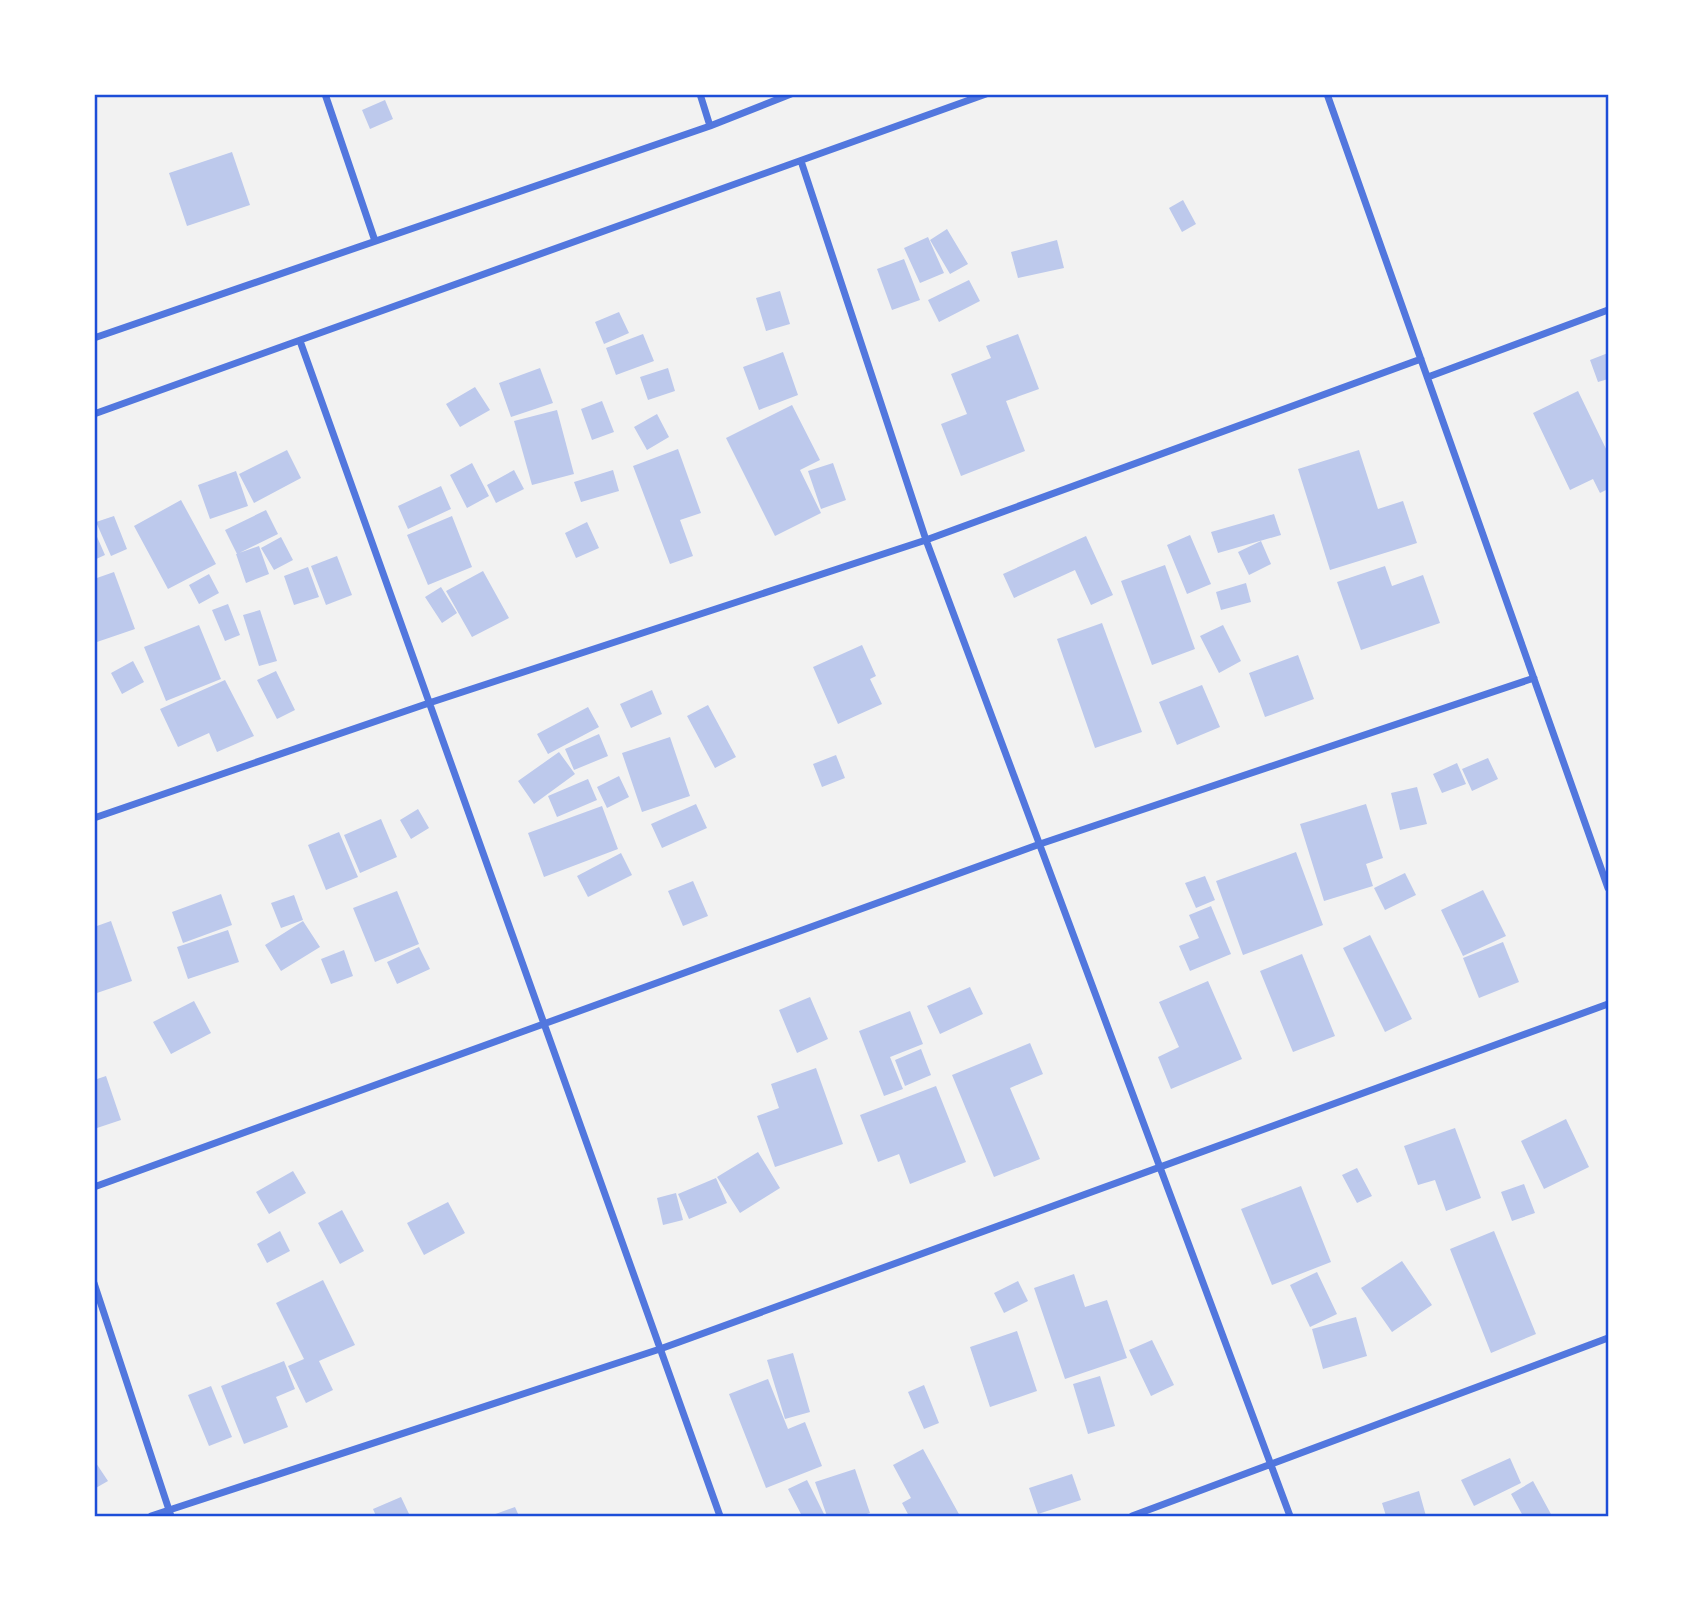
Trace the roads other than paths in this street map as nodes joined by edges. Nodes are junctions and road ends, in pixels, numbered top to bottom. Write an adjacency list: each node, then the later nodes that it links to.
1 (325, 94): 8 (street)
2 (700, 94): 6 (street)
3 (791, 94): 6 (street)
4 (986, 94): 7 (street)
5 (1327, 94): 12 (street)
6 (710, 126): 8 (street)
7 (801, 161): 11 (street); 15 (street)
8 (375, 241): 10 (street)
9 (1608, 310): 13 (street)
10 (94, 338)
11 (300, 341): 14 (street); 17 (street)
12 (1421, 359): 13 (street); 15 (street)
13 (1428, 377): 16 (street)
14 (94, 414)
15 (926, 540): 17 (street); 19 (street)
16 (1534, 678): 19 (street); 20 (street)
17 (429, 703): 18 (street); 22 (street)
18 (94, 818)
19 (1040, 845): 22 (street); 23 (street)
20 (1608, 888)
21 (1608, 1004): 23 (street)
22 (542, 1023): 24 (street); 27 (street)
23 (1159, 1167): 27 (street); 28 (street)
24 (94, 1187)
25 (94, 1283): 29 (street)
26 (1608, 1338): 28 (street)
27 (660, 1349): 29 (street); 31 (street)
28 (1270, 1465): 32 (street); 33 (street)
29 (170, 1513): 30 (street)
30 (151, 1517)
31 (720, 1517)
32 (1132, 1517)
33 (1290, 1517)

